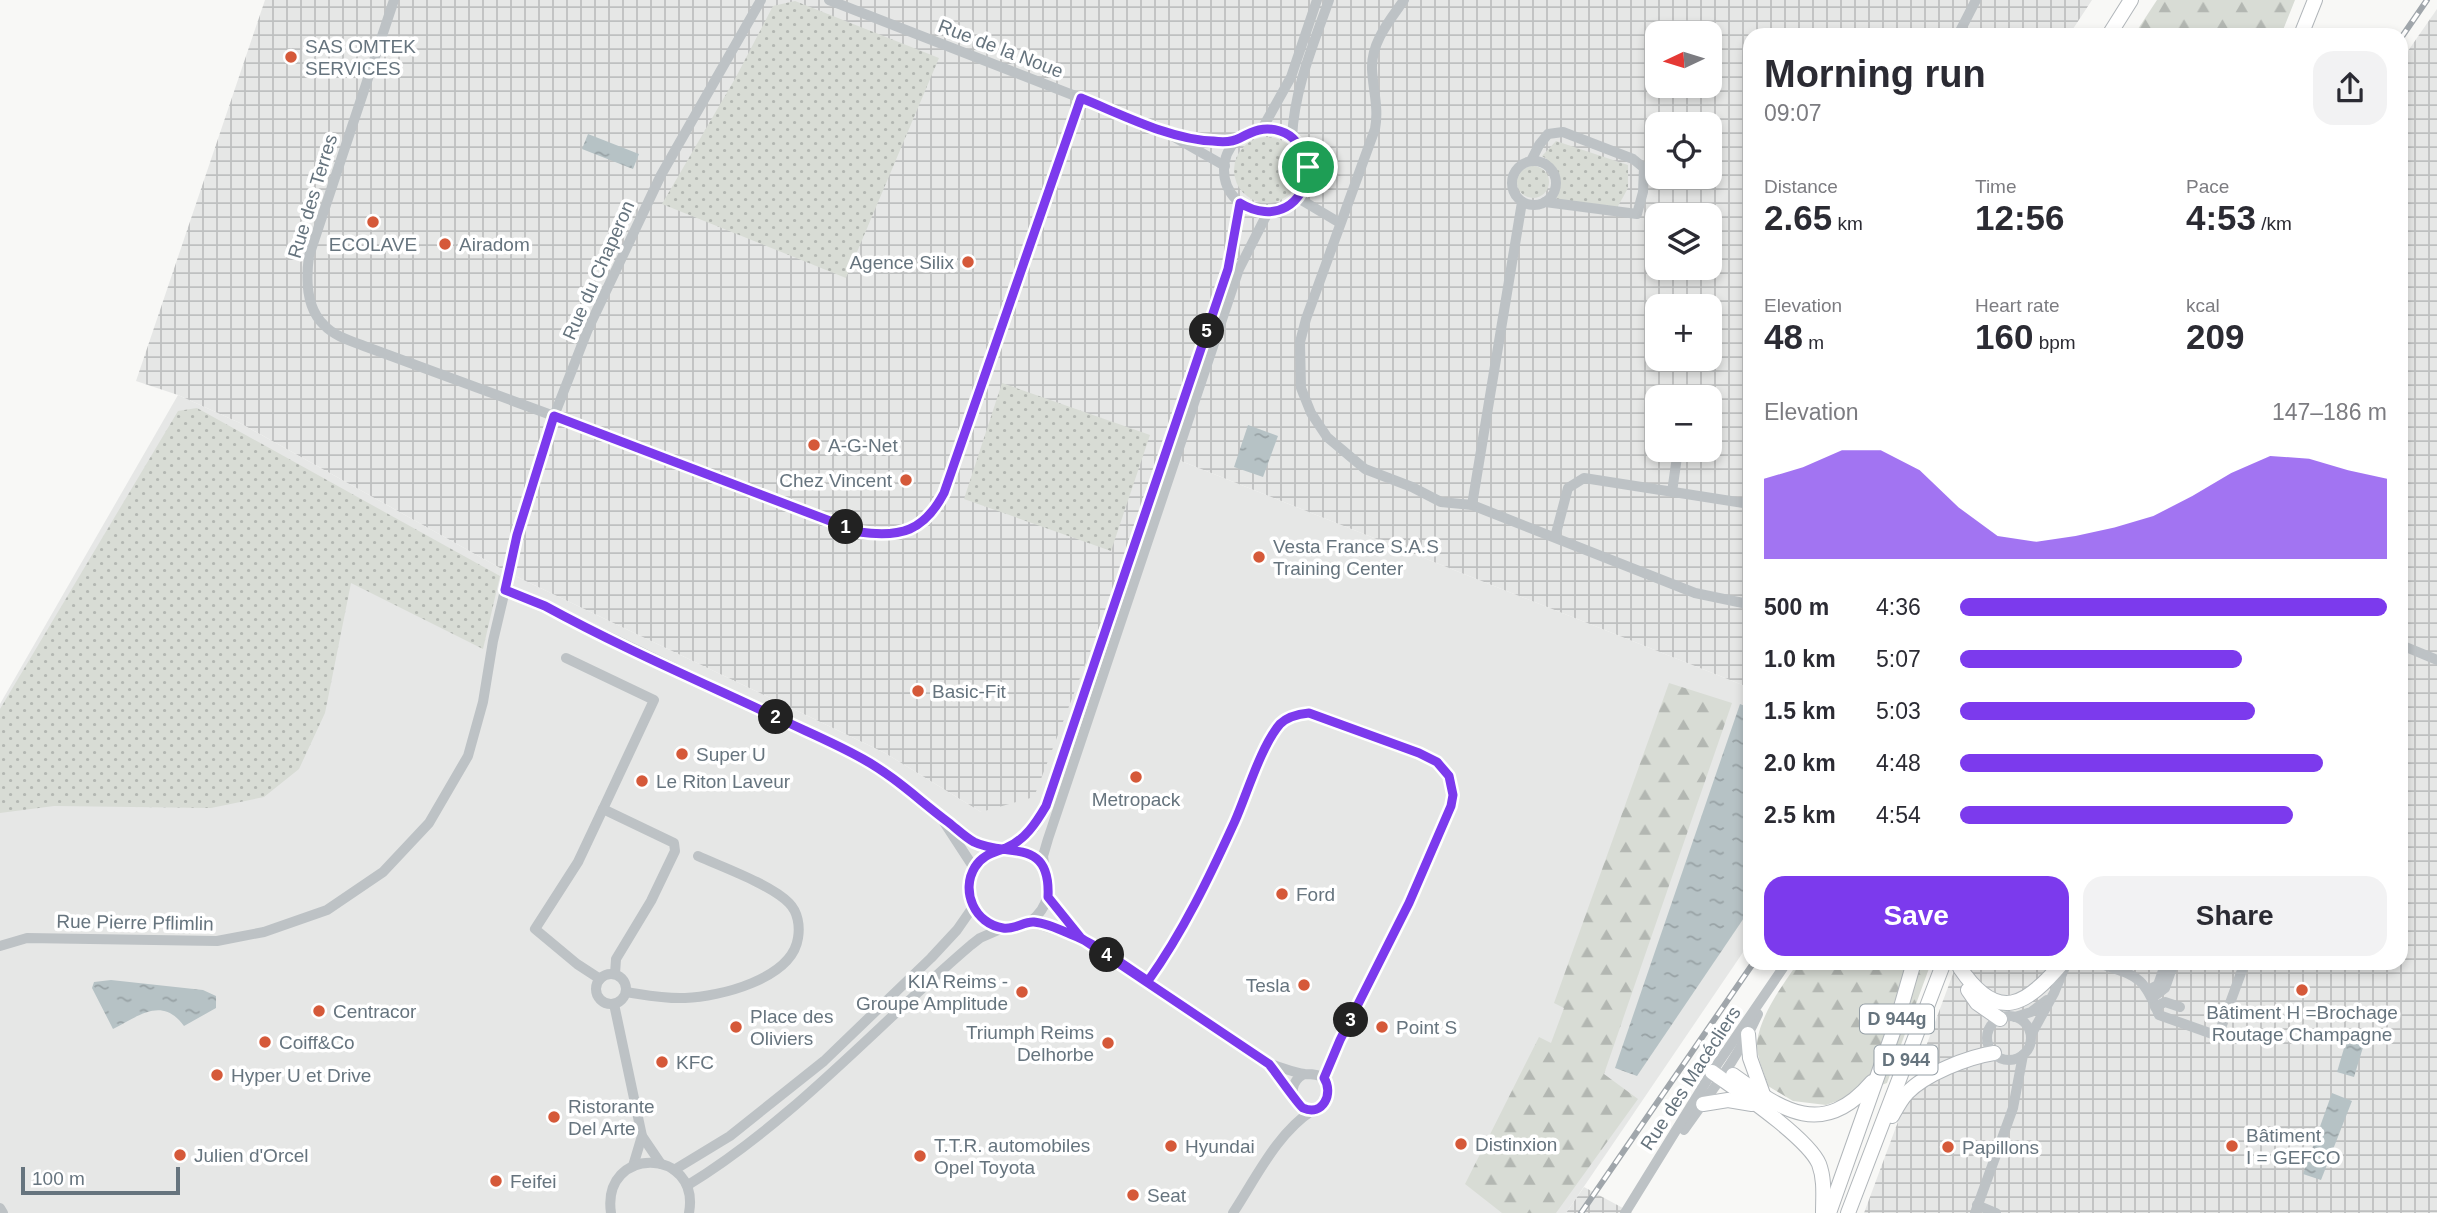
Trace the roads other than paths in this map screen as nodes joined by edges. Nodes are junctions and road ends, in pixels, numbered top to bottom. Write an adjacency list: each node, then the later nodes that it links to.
1 (394, 0): 26 (street, Rue des Terres)
2 (761, 0): 26 (street, Rue du Chaperon)
3 (829, 0): 13 (street, Rue de la Noue)
4 (1317, 0): 15 (street)
5 (1329, 0): 16 (street)
6 (1404, 0): 25 (street)
7 (1976, 0): 10 (street)
8 (2131, 0): 11 (main road)
9 (2315, 0): 12 (main road)
10 (1962, 28)
11 (2113, 28)
12 (2304, 28)
13 (1081, 98): 14 (street, Rue de la Noue); 26 (street, Rue des Terres)
14 (1160, 129): 17 (street); 19 (street)
15 (1262, 129): 16 (street); 17 (street)
16 (1293, 138): 20 (street)
17 (1238, 139): 19 (street)
18 (1531, 161): 21 (street); 22 (street); 22 (street)
19 (1225, 166): 23 (street)
20 (1298, 198): 24 (street); 25 (street)
21 (1522, 202): 22 (street); 30 (street)
22 (1545, 202)
23 (1240, 203): 24 (street); 40 (street)
24 (1268, 212): 43 (street)
25 (1340, 223): 30 (street)
26 (554, 416): 32 (street, Rue du Chaperon)
27 (1676, 462): 28 (street)
28 (1672, 492): 29 (street); 31 (street)
29 (1743, 503)
30 (1472, 505): 31 (street)
31 (1555, 537): 34 (street)
32 (509, 573): 33 (street, Rue Pierre Pflimlin)
33 (505, 590): 39 (street); 49 (street, Rue Pierre Pflimlin)
34 (1743, 603)
35 (2408, 651): 37 (street)
36 (566, 658): 38 (street)
37 (2437, 660)
38 (603, 809): 61 (street); 62 (street)
39 (940, 816): 40 (street); 42 (street)
40 (1002, 849): 42 (street); 43 (street)
41 (698, 856): 65 (street)
42 (974, 868): 45 (street)
43 (1045, 872): 44 (street)
44 (1048, 897): 46 (street); 48 (street)
45 (973, 907): 47 (street); 89 (street)
46 (1031, 922): 47 (street); 48 (street)
47 (1003, 928): 90 (street)
48 (1081, 938): 63 (street)
49 (0, 946)
50 (1781, 970): 64 (street, Rue des Macécliers)
51 (1912, 970): 78 (main road, D 944g)
52 (1941, 970): 86 (main road, D 944)
53 (1961, 970): 70 (main road)
54 (1964, 970): 55 (main road)
55 (2057, 970)
56 (2062, 970): 66 (street)
57 (2116, 970): 67 (street)
58 (2163, 970): 67 (street)
59 (2171, 970): 67 (street)
60 (2242, 970): 67 (street)
61 (615, 974): 62 (street); 65 (street)
62 (600, 979): 68 (street)
63 (1148, 981): 75 (street); 79 (street)
64 (1770, 986): 71 (street, Rue des Macécliers); 76 (street, Rue des Macécliers)
65 (626, 992): 68 (street)
66 (2054, 993): 70 (street); 72 (street)
67 (2152, 998): 69 (street)
68 (614, 1004): 85 (street)
69 (2180, 1007)
70 (2008, 1018): 72 (street); 74 (street)
71 (1748, 1034): 76 (street, Rue des Macécliers); 82 (main road)
72 (2031, 1035): 73 (street)
73 (2023, 1055): 74 (street); 80 (street)
74 (1998, 1056): 80 (street); 86 (main road)
75 (1269, 1064): 77 (street); 81 (street)
76 (1719, 1071): 82 (main road); 83 (street, Rue des Macécliers); 97 (street, Rue des Macécliers)
77 (1304, 1074): 79 (street); 81 (street)
78 (1879, 1075): 82 (main road); 99 (main road, D 944)
79 (1324, 1078): 84 (street)
80 (2016, 1081): 92 (street)
81 (1293, 1092): 84 (street)
82 (1761, 1101): 83 (main road); 98 (main road)
83 (1703, 1104): 97 (street, Rue des Macécliers)
84 (1312, 1110): 96 (street)
85 (642, 1136): 87 (street); 88 (street)
86 (1869, 1157): 100 (main road, D 944)
87 (661, 1164): 88 (street); 89 (street)
88 (633, 1166): 94 (street)
89 (674, 1170): 90 (street)
90 (688, 1185): 95 (street)
91 (0, 1208): 93 (street)
92 (1976, 1209): 101 (street)
93 (3, 1213)
94 (611, 1213)
95 (690, 1213)
96 (1233, 1213)
97 (1626, 1213)
98 (1823, 1213)
99 (1829, 1213)
100 (1848, 1213)
101 (1996, 1213)

